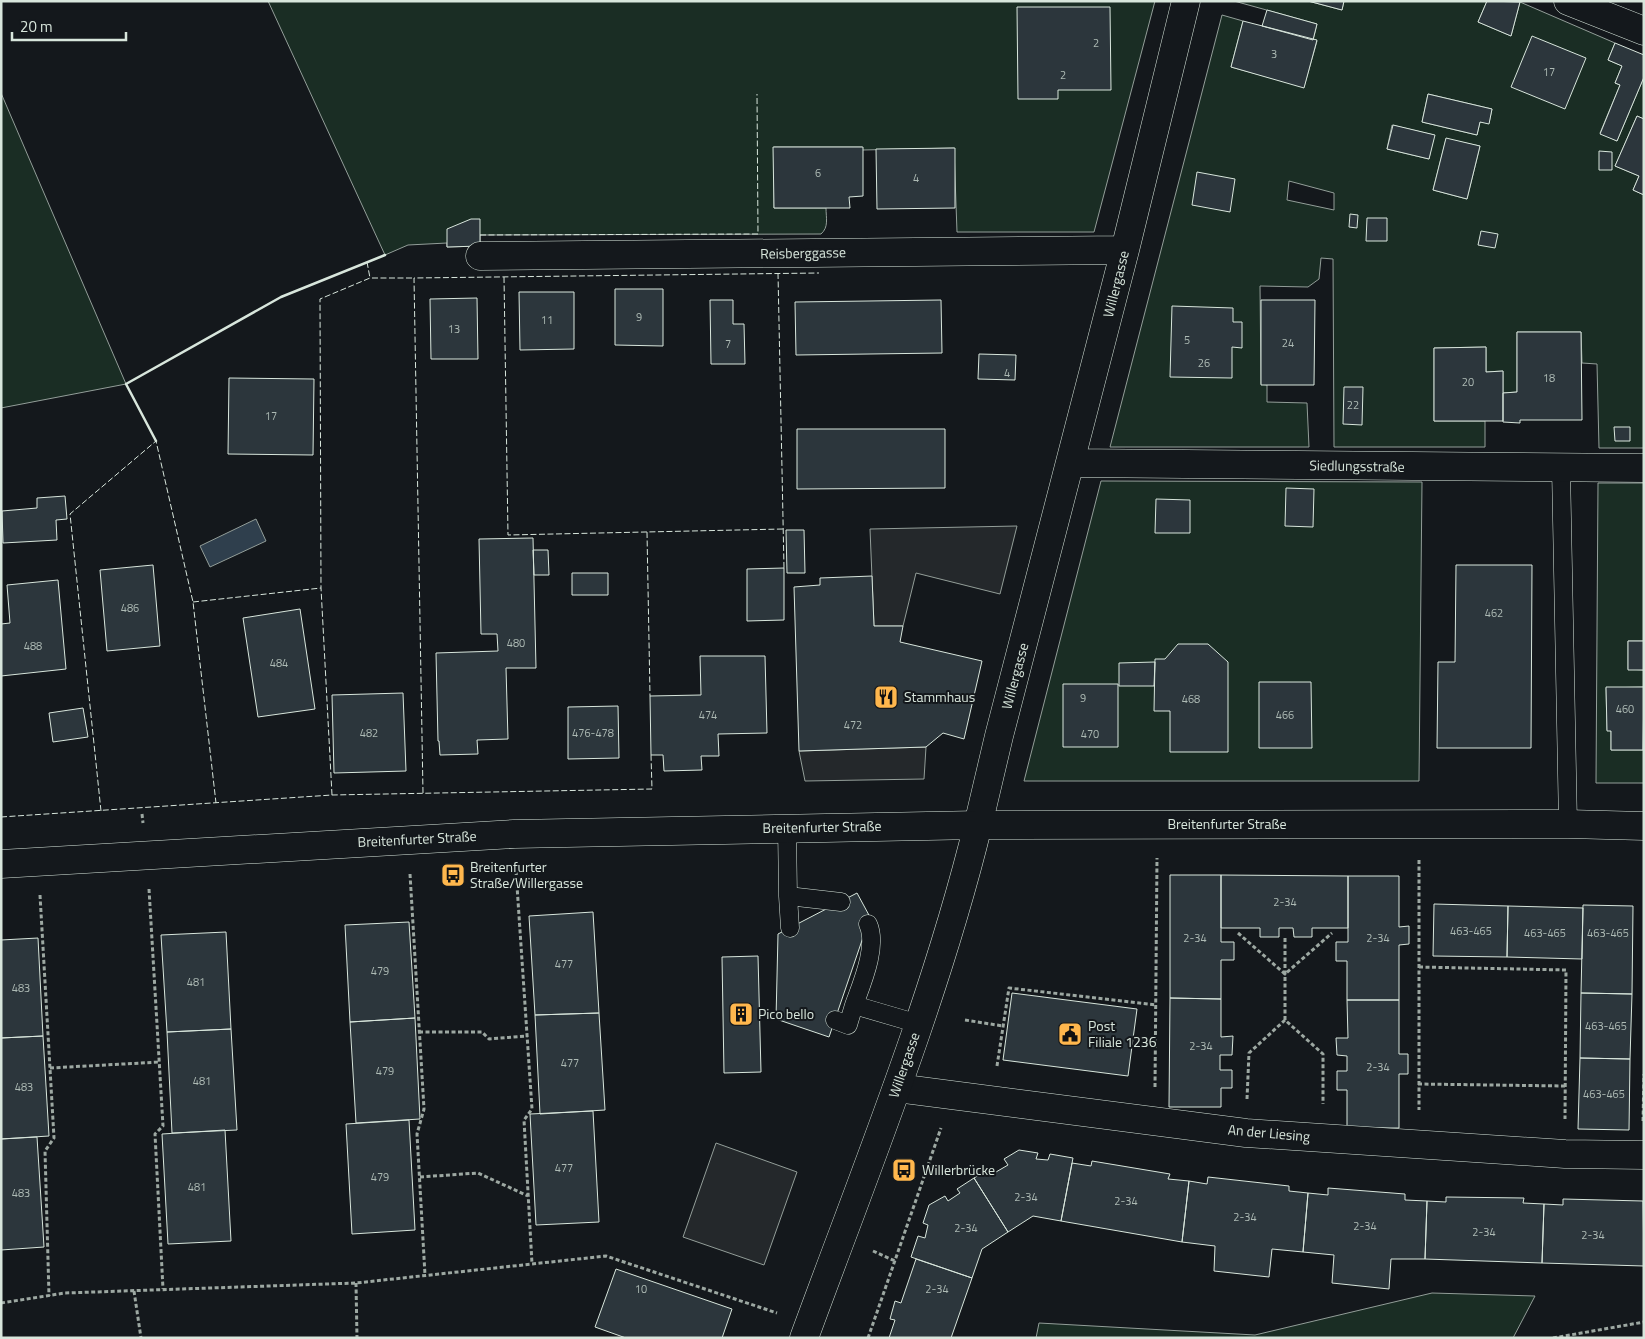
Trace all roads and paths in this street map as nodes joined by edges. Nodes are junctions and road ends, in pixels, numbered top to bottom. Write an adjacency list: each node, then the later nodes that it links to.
1 (1186, 1): 4 (street, Willergasse)
2 (1568, 1): 3 (street)
3 (1644, 32)
4 (1125, 250): 5 (street, Reisberggasse); 6 (street, Willergasse)
5 (480, 256)
6 (1070, 463): 7 (street, Siedlungsstraße); 11 (street, Willergasse)
7 (1562, 468): 8 (street, Siedlungsstraße); 10 (lane)
8 (1644, 468)
9 (142, 814): 14 (path)
10 (1568, 824): 11 (street, Breitenfurter Straße); 12 (street, Breitenfurter Straße)
11 (978, 825): 13 (street, Breitenfurter Straße); 35 (street, Willergasse)
12 (1644, 826)
13 (787, 828): 14 (street, Breitenfurter Straße); 21 (lane)
14 (148, 855): 17 (street, Breitenfurter Straße); 39 (path)
15 (1157, 858): 31 (path)
16 (1419, 860): 28 (path)
17 (1, 864)
18 (516, 871): 38 (path)
19 (410, 873): 37 (path)
20 (40, 894): 40 (path)
21 (788, 896): 22 (lane); 24 (lane)
22 (841, 902)
23 (868, 924): 30 (lane)
24 (790, 928)
25 (1238, 933): 29 (path)
26 (1332, 933): 29 (path)
27 (1285, 936): 29 (path)
28 (1418, 967): 42 (path); 43 (path)
29 (1285, 974): 34 (path)
30 (854, 1005): 32 (lane); 35 (lane)
31 (1156, 1005): 36 (path); 50 (path)
32 (835, 1020)
33 (965, 1020): 36 (path)
34 (1285, 1020): 51 (path); 52 (path)
35 (919, 1024): 44 (street, Willergasse)
36 (1004, 1026): 47 (path)
37 (419, 1032): 38 (path); 55 (path)
38 (528, 1036): 56 (path)
39 (160, 1062): 40 (path); 62 (path)
40 (50, 1068): 64 (path)
41 (1644, 1074): 46 (path)
42 (1418, 1084): 43 (path); 53 (path)
43 (1565, 1086): 48 (path)
44 (897, 1088): 45 (street, An der Liesing); 67 (street, Willergasse)
45 (952, 1095): 47 (street, An der Liesing); 58 (path)
46 (1644, 1098): 49 (path)
47 (992, 1100): 50 (street, An der Liesing)
48 (1566, 1107)
49 (1643, 1116)
50 (1154, 1121): 51 (street, An der Liesing)
51 (1246, 1132): 52 (street, An der Liesing)
52 (1322, 1138): 53 (street, An der Liesing)
53 (1420, 1146): 54 (street, An der Liesing)
54 (1644, 1155)
55 (420, 1177): 56 (path); 60 (path)
56 (528, 1196): 59 (path)
57 (872, 1251): 58 (path)
58 (895, 1261): 70 (path)
59 (532, 1264): 60 (path); 67 (path)
60 (425, 1275): 61 (path)
61 (356, 1283): 62 (path); 69 (path)
62 (163, 1289): 63 (path)
63 (134, 1290): 64 (path); 68 (path)
64 (49, 1296): 65 (path)
65 (1, 1303)
66 (1644, 1322): 71 (path)
67 (806, 1331)
68 (141, 1338)
69 (357, 1338)
70 (868, 1338)
71 (1553, 1338)

